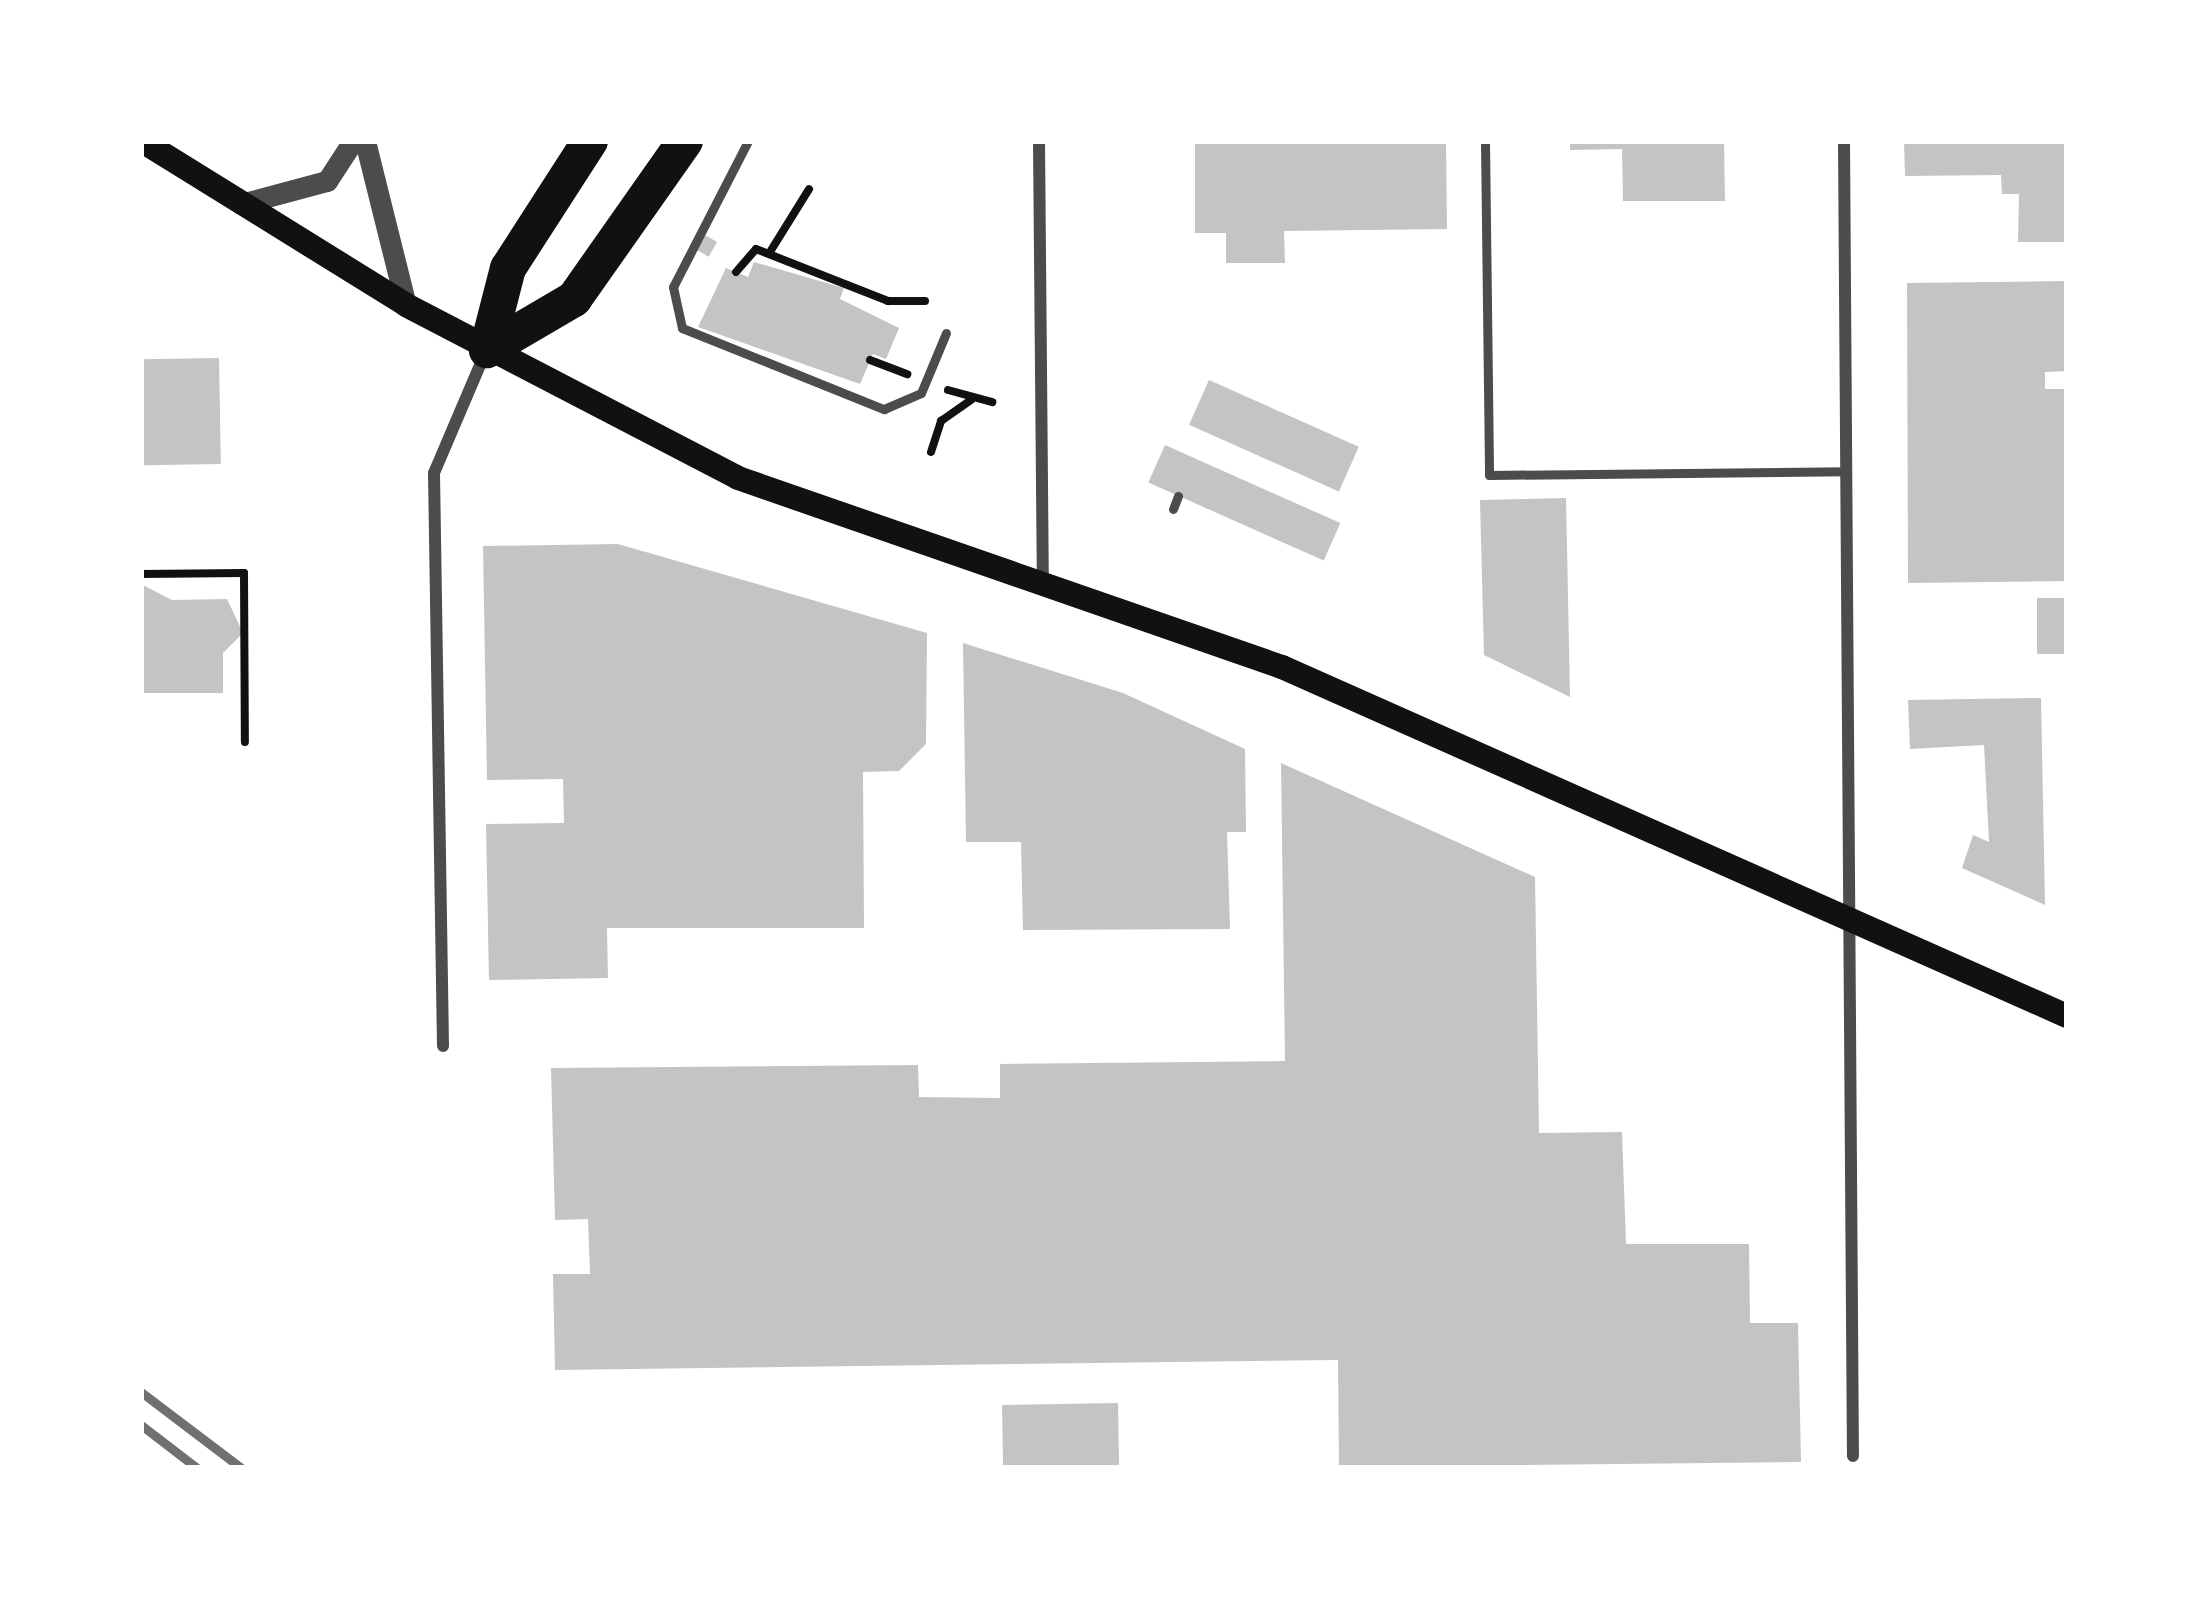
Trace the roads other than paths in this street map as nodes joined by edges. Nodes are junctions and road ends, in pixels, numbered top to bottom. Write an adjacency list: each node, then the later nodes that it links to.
1 (142, 141): 10 (main road)
2 (353, 141): 10 (street)
3 (365, 141): 11 (street)
4 (590, 141): 13 (highway)
5 (685, 141): 13 (highway)
6 (748, 141): 12 (lane)
7 (1040, 141): 17 (street)
8 (1485, 141): 14 (lane)
9 (1844, 141): 14 (street)
10 (241, 204): 11 (main road)
11 (406, 305): 13 (main road)
12 (946, 333)
13 (487, 350): 17 (main road); 20 (street)
14 (1846, 471): 18 (street)
15 (1178, 496): 16 (lane)
16 (1173, 509)
17 (1042, 580): 18 (main road)
18 (1849, 918): 19 (main road); 21 (street)
19 (2067, 1016)
20 (443, 1046)
21 (1853, 1456)

